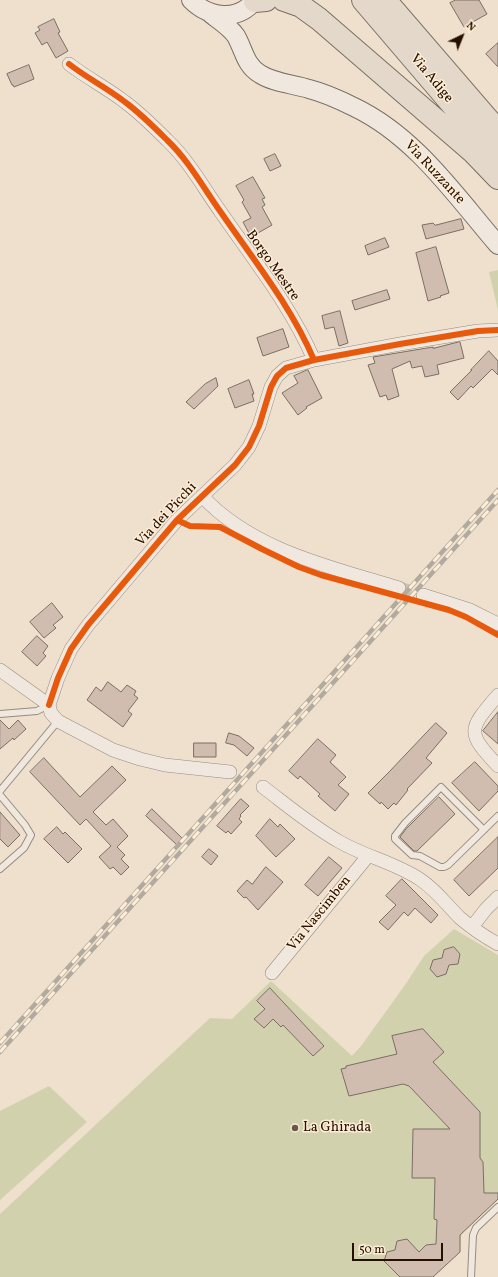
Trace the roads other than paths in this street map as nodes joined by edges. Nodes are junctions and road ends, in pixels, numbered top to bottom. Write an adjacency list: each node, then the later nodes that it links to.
1 (191, 0): 6 (street, Via Ruzzante)
2 (284, 0): 11 (highway)
3 (363, 0): 10 (highway, Via Adige)
4 (385, 0): 9 (highway, Via Adige)
5 (257, 2): 6 (street); 7 (street)
6 (211, 14): 7 (street, Via Ruzzante)
7 (241, 45): 12 (street, Via Ruzzante)
8 (69, 64): 14 (street, Borgo Mestre)
9 (498, 131)
10 (498, 158)
11 (498, 178)
12 (498, 245)
13 (498, 330): 14 (street)
14 (314, 360): 15 (street, Via dei Picchi)
15 (202, 496): 16 (street); 21 (street, Via dei Picchi)
16 (399, 588)
17 (423, 595): 18 (street)
18 (498, 624)
19 (0, 670): 21 (street)
20 (498, 695): 24 (street)
21 (49, 705): 22 (lane); 23 (street)
22 (0, 714)
23 (58, 721): 25 (street); 27 (lane)
24 (498, 766)
25 (230, 772)
26 (263, 787): 31 (street)
27 (0, 791)
28 (0, 795): 32 (lane)
29 (498, 816): 30 (lane)
30 (484, 830): 30 (lane)
31 (368, 856): 34 (street); 36 (street, Via Nascimben)
32 (0, 869)
33 (498, 897): 34 (street)
34 (472, 927): 35 (street)
35 (498, 944)
36 (272, 973)
37 (498, 1207): 38 (lane)
38 (471, 1277)

